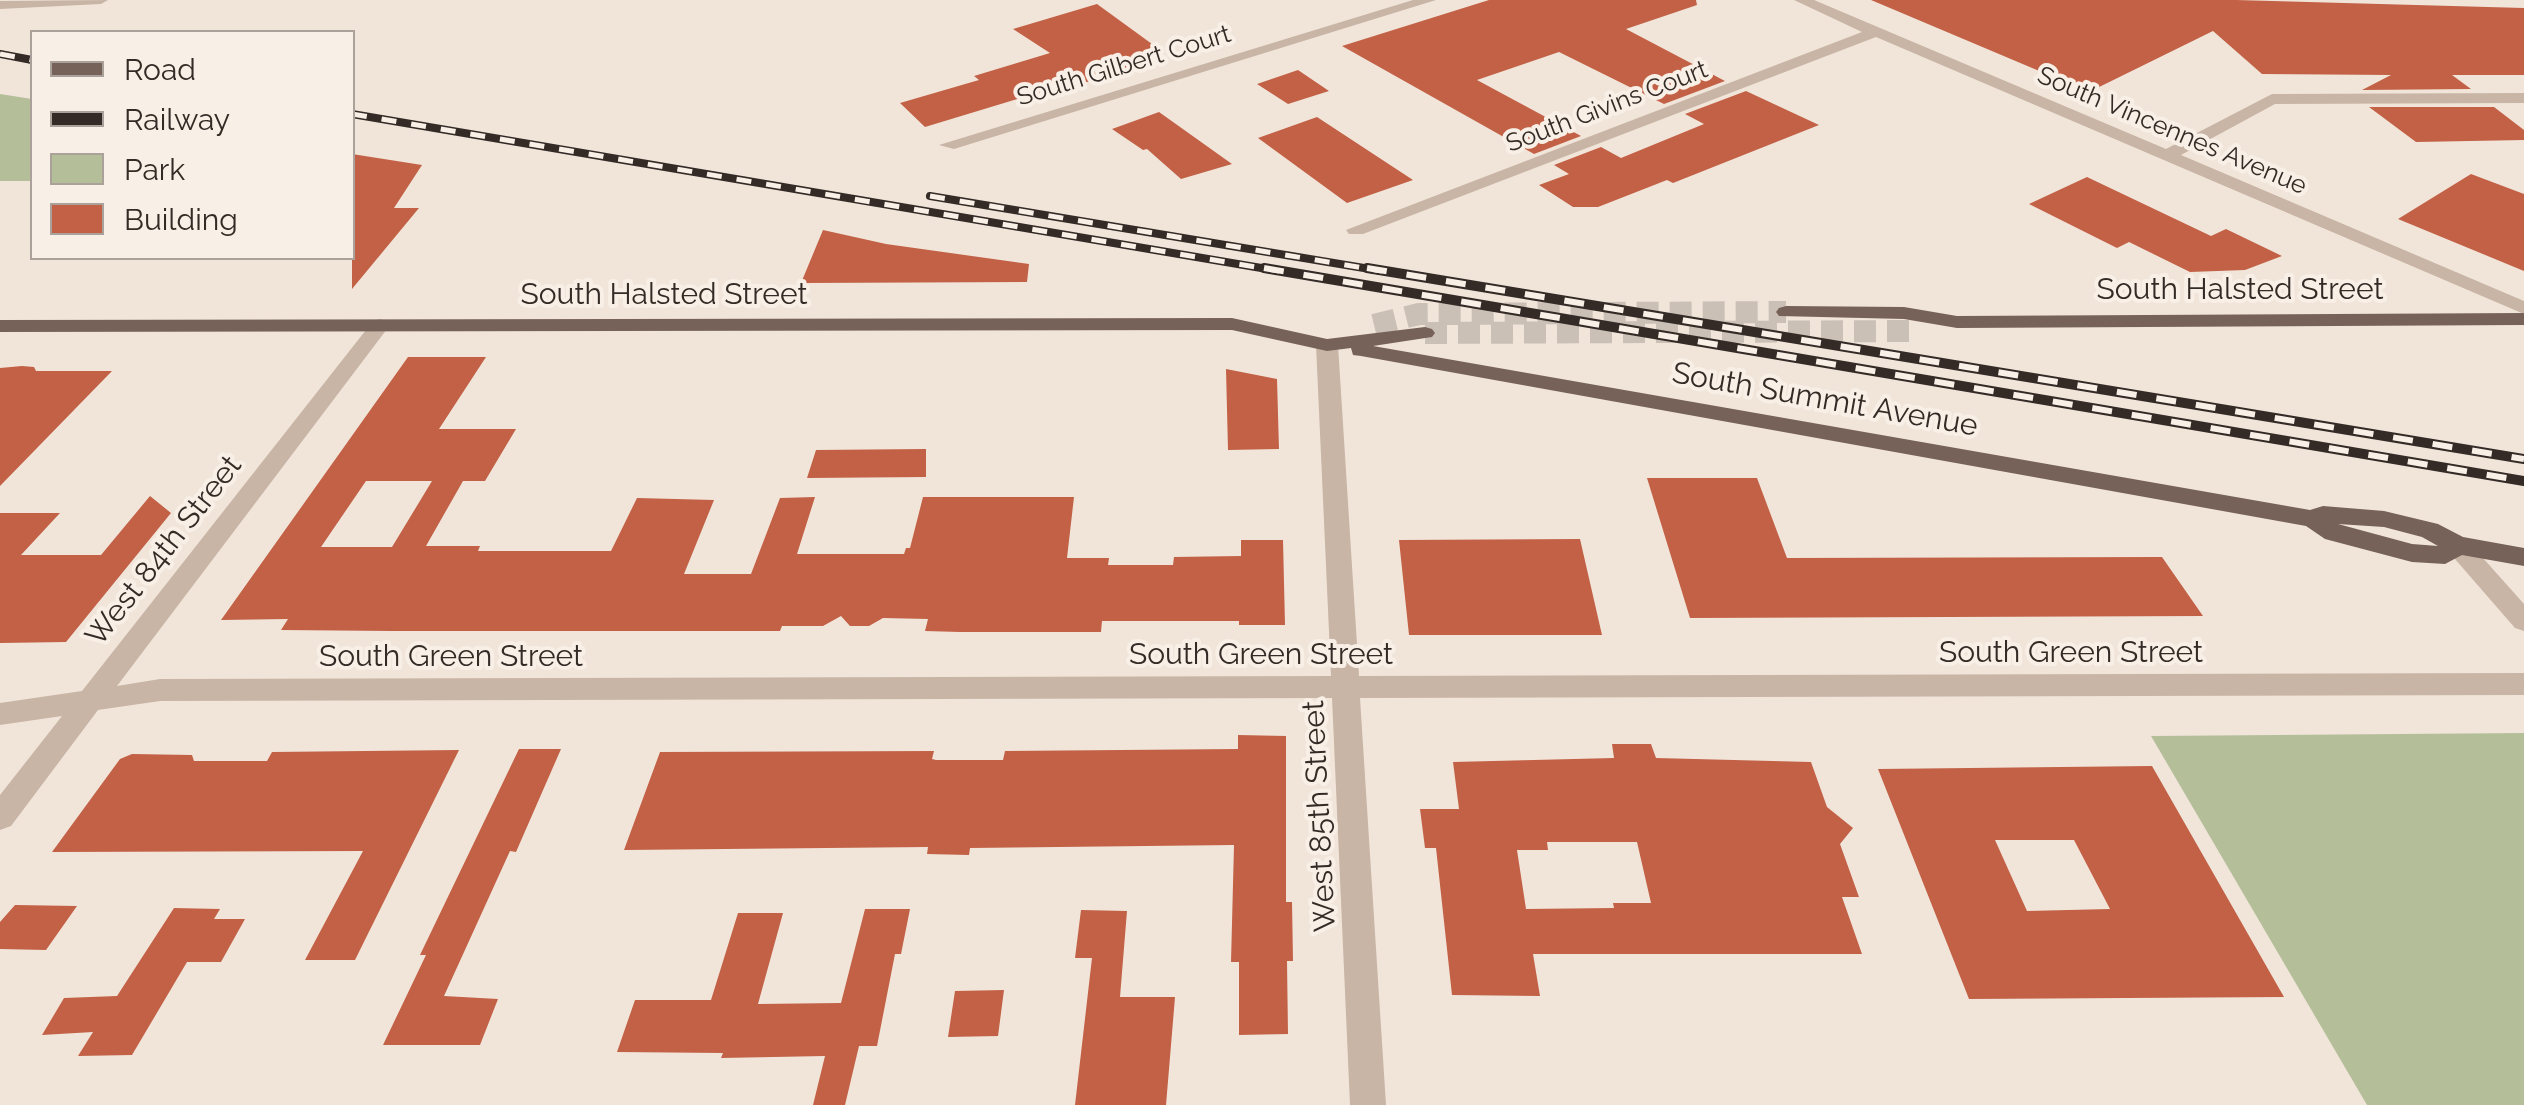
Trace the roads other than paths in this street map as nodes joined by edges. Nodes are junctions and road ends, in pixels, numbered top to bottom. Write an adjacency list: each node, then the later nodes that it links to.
1 (101, 0): 4 (street)
2 (1428, 0): 7 (street, South Gilbert Court)
3 (1801, 0): 5 (street, South Vincennes Avenue)
4 (0, 5)
5 (1876, 32): 8 (street, South Vincennes Avenue); 9 (street, South Givins Court)
6 (2524, 98): 8 (street)
7 (948, 145)
8 (2166, 156): 10 (street, South Vincennes Avenue)
9 (1356, 230)
10 (2524, 308)
11 (1786, 312): 13 (main road, South Halsted Street)
12 (2524, 319): 13 (main road, South Halsted Street)
13 (1957, 322): 17 (main road, South Halsted Street)
14 (1374, 325): 19 (main road)
15 (0, 326): 16 (main road, South Halsted Street)
16 (380, 326): 19 (main road, South Halsted Street); 25 (street, West 84th Street)
17 (1915, 332)
18 (1425, 333): 19 (main road, South Halsted Street)
19 (1327, 344): 20 (main road, South Summit Avenue); 24 (street, West 85th Street)
20 (2457, 545): 21 (main road, South Summit Avenue); 22 (street)
21 (2524, 557)
22 (2524, 622)
23 (2524, 684): 24 (street, South Green Street)
24 (1345, 688): 25 (street, South Green Street); 28 (street, West 85th Street)
25 (87, 704): 26 (street, South Green Street); 27 (street, West 84th Street)
26 (0, 714)
27 (0, 816)
28 (1368, 1105)

